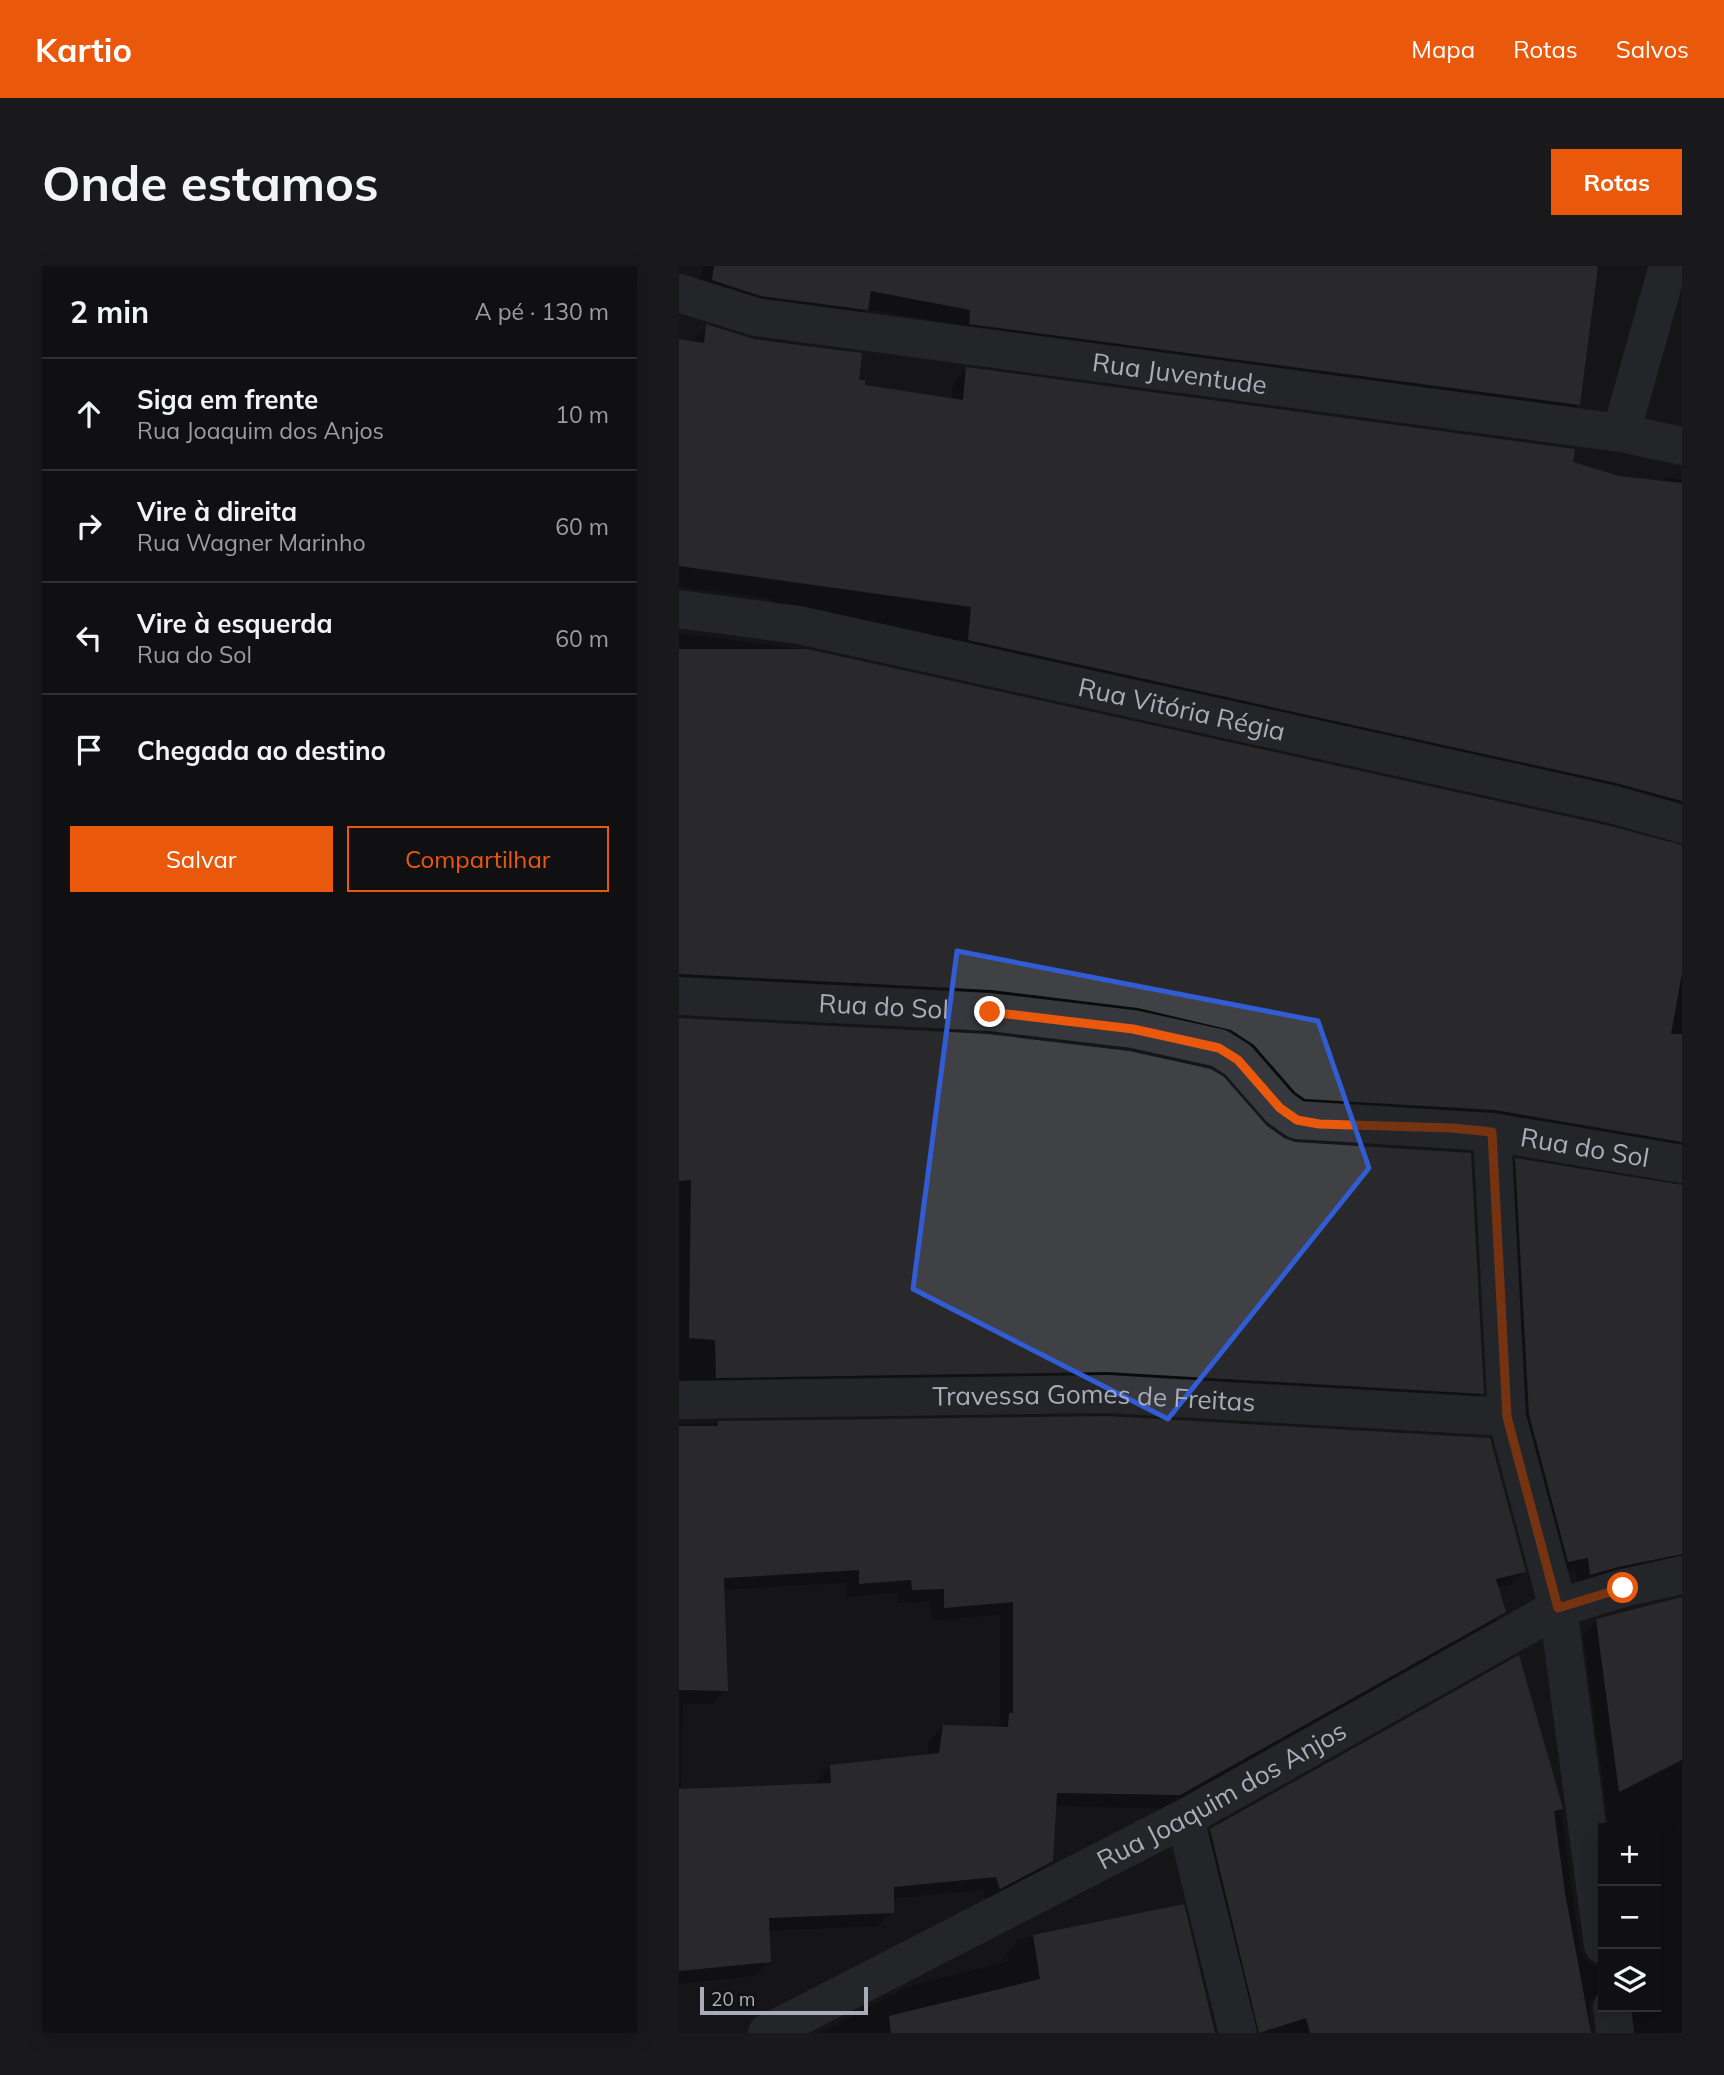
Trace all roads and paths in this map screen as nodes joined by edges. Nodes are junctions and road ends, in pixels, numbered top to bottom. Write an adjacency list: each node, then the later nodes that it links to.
1 (1668, 266): 3 (street)
2 (679, 293): 3 (street, Rua Juventude)
3 (1621, 433): 4 (street, Rua Juventude)
4 (1682, 446)
5 (679, 609): 6 (street, Rua Vitória Régia)
6 (1682, 824)
7 (679, 996): 8 (street, Rua do Sol)
8 (1492, 1132): 9 (street, Rua do Sol); 11 (street)
9 (1682, 1164)
10 (679, 1400): 11 (street, Travessa Gomes de Freitas)
11 (1507, 1417): 13 (street)
12 (1682, 1575): 13 (street, Rua Joaquim dos Anjos)
13 (1558, 1608): 14 (street, Rua Joaquim dos Anjos); 15 (street)
14 (1185, 1818): 17 (street, Rua Joaquim dos Anjos); 18 (street)
15 (1598, 1908)
16 (1613, 2012): 19 (street)
17 (768, 2033)
18 (1238, 2033)
19 (1615, 2033)

